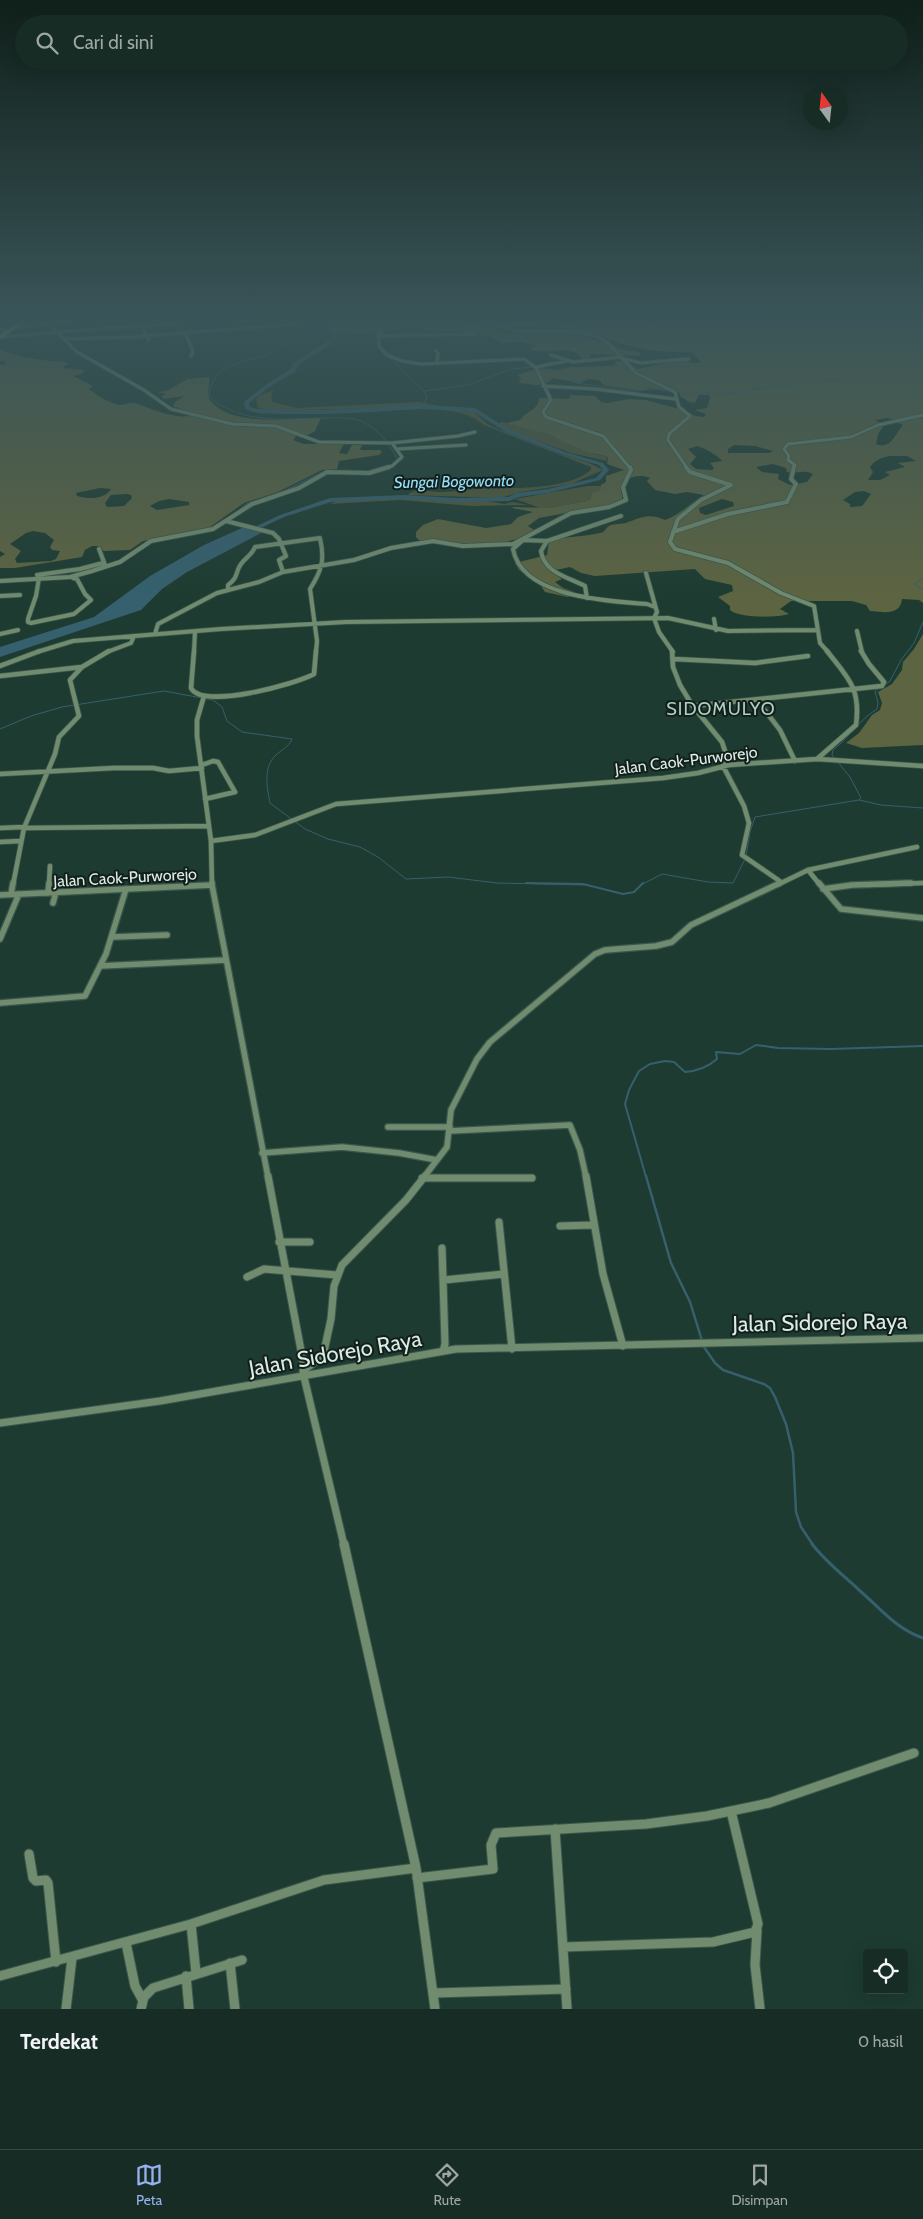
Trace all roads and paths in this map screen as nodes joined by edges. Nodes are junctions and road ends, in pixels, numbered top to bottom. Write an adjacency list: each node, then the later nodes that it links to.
1 (195, 415): 7 (street)
2 (545, 415): 14 (street)
3 (688, 415): 13 (street)
4 (923, 415): 13 (street)
5 (475, 432): 6 (street)
6 (450, 437): 7 (street); 9 (street)
7 (391, 443): 10 (street)
8 (466, 444): 9 (street)
9 (455, 446): 10 (street)
10 (397, 449): 12 (street)
11 (622, 516): 15 (street)
12 (226, 521): 16 (street); 18 (street)
13 (673, 532): 35 (street)
14 (525, 540): 15 (street); 19 (street); 28 (street)
15 (547, 541): 28 (street)
16 (282, 544): 19 (street); 20 (street); 25 (street)
17 (100, 548): 18 (street)
18 (105, 565): 22 (street); 24 (street)
19 (322, 565): 20 (street); 32 (street)
20 (283, 572): 25 (street)
21 (646, 573): 29 (street)
22 (72, 577): 23 (street); 23 (street)
23 (39, 578): 24 (street)
24 (0, 579)
25 (228, 589): 39 (street)
26 (20, 595): 27 (street)
27 (0, 596)
28 (587, 597): 29 (street)
29 (654, 605): 30 (street)
30 (654, 618): 32 (street); 34 (street); 42 (street)
31 (714, 619): 34 (street)
32 (314, 623): 37 (street); 47 (street)
33 (18, 630): 38 (street)
34 (716, 630): 35 (street)
35 (817, 630): 46 (street)
36 (857, 631): 46 (street)
37 (195, 632): 39 (street); 47 (street)
38 (0, 634)
39 (155, 634): 40 (street)
40 (134, 636): 43 (street); 44 (street)
41 (808, 656): 42 (street)
42 (674, 659): 49 (street)
43 (0, 666)
44 (82, 667): 45 (street); 55 (street)
45 (0, 676)
46 (853, 690): 48 (street); 50 (street)
47 (203, 699): 54 (street)
48 (757, 700): 49 (street); 51 (street)
49 (693, 706): 53 (street)
50 (817, 759): 51 (street, Jalan Caok-Purworejo); 52 (street, Jalan Caok-Purworejo)
51 (795, 761): 53 (street, Jalan Caok-Purworejo)
52 (923, 764)
53 (723, 766): 62 (street, Jalan Caok-Purworejo); 67 (street)
54 (202, 767): 55 (street); 57 (street); 57 (street)
55 (48, 772): 56 (street); 60 (street)
56 (0, 774)
57 (205, 799): 58 (street)
58 (208, 826): 60 (street); 62 (street)
59 (0, 828): 60 (street)
60 (24, 828): 61 (street)
61 (20, 841): 63 (street); 74 (street)
62 (211, 841): 69 (street, Jalan Caok-Purworejo)
63 (0, 842)
64 (917, 847): 66 (street)
65 (50, 866): 73 (street)
66 (808, 870): 67 (street); 71 (street)
67 (781, 882): 86 (street)
68 (923, 882): 71 (street)
69 (212, 885): 70 (street, Jalan Caok-Purworejo); 82 (street)
70 (126, 889): 72 (street, Jalan Caok-Purworejo); 80 (street)
71 (823, 889): 78 (street)
72 (56, 892): 73 (street, Jalan Caok-Purworejo); 77 (street)
73 (48, 893): 75 (street, Jalan Caok-Purworejo)
74 (11, 894): 75 (street, Jalan Caok-Purworejo); 76 (street, Jalan Caok-Purworejo)
75 (19, 894): 81 (street)
76 (0, 895)
77 (54, 903)
78 (923, 918)
79 (167, 935): 80 (street)
80 (112, 937): 83 (street)
81 (0, 939)
82 (226, 960): 83 (street); 87 (street)
83 (100, 966): 84 (street)
84 (0, 1003)
85 (388, 1127): 86 (street)
86 (449, 1129): 88 (street); 92 (street)
87 (262, 1153): 88 (street); 94 (street)
88 (437, 1160): 89 (street)
89 (422, 1178): 90 (street); 99 (street)
90 (532, 1178)
91 (499, 1222): 98 (street)
92 (593, 1225): 93 (street); 103 (street)
93 (560, 1226)
94 (279, 1242): 95 (street); 97 (street)
95 (310, 1242)
96 (442, 1248): 101 (street)
97 (284, 1270): 99 (street); 100 (street); 106 (street)
98 (504, 1274): 101 (street); 104 (street)
99 (337, 1275): 106 (street)
100 (247, 1277)
101 (444, 1280): 105 (street)
102 (923, 1338): 103 (street, Jalan Sidorejo Raya)
103 (623, 1346): 104 (street, Jalan Sidorejo Raya)
104 (512, 1349): 105 (street, Jalan Sidorejo Raya)
105 (443, 1351): 106 (street, Jalan Sidorejo Raya)
106 (303, 1374): 107 (street, Jalan Sidorejo Raya); 112 (street)
107 (0, 1423)
108 (914, 1753): 109 (street)
109 (730, 1811): 110 (street); 114 (street)
110 (555, 1829): 112 (street); 116 (street)
111 (30, 1854): 119 (street)
112 (417, 1873): 113 (street); 124 (street)
113 (192, 1924): 115 (street); 121 (street)
114 (757, 1930): 116 (street); 131 (street)
115 (126, 1943): 117 (street); 125 (street)
116 (564, 1947): 123 (street)
117 (72, 1958): 119 (street); 126 (street)
118 (242, 1960): 120 (street)
119 (56, 1962): 122 (street)
120 (230, 1963): 121 (street); 128 (street)
121 (191, 1975): 125 (street); 127 (street)
122 (0, 1976)
123 (566, 1989): 124 (street); 130 (street)
124 (434, 1993): 129 (street)
125 (142, 2004)
126 (66, 2009)
127 (189, 2009)
128 (235, 2009)
129 (435, 2009)
130 (567, 2009)
131 (760, 2009)

